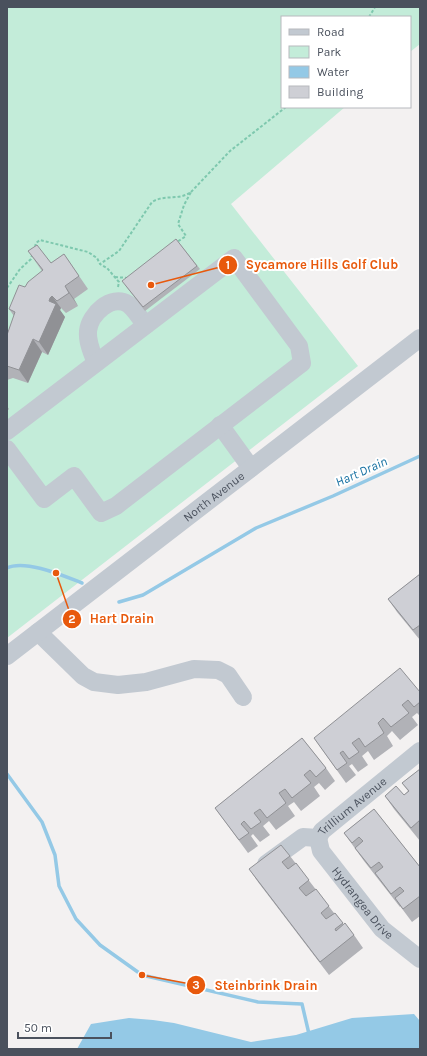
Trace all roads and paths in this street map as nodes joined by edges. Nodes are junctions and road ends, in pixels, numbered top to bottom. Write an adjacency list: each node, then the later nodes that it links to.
1 (375, 7): 2 (path)
2 (370, 16)
3 (285, 108): 4 (path)
4 (191, 192): 5 (path); 6 (path)
5 (173, 246)
6 (100, 264): 7 (path); 9 (path)
7 (115, 277): 8 (path); 10 (path)
8 (130, 278)
9 (7, 288)
10 (129, 305): 11 (street); 13 (street)
11 (146, 325): 13 (street); 14 (street)
12 (420, 338): 17 (street, North Avenue)
13 (96, 363): 15 (street)
14 (220, 425): 16 (street); 17 (street)
15 (7, 431)
16 (7, 449)
17 (251, 468): 18 (street, North Avenue)
18 (38, 632): 19 (street, North Avenue); 20 (street)
19 (7, 656)
20 (243, 697)
21 (420, 751): 22 (street, Trillium Avenue)
22 (318, 838): 23 (street, Trillium Avenue); 24 (street, Hydrangea Drive)
23 (263, 867)
24 (420, 958)

